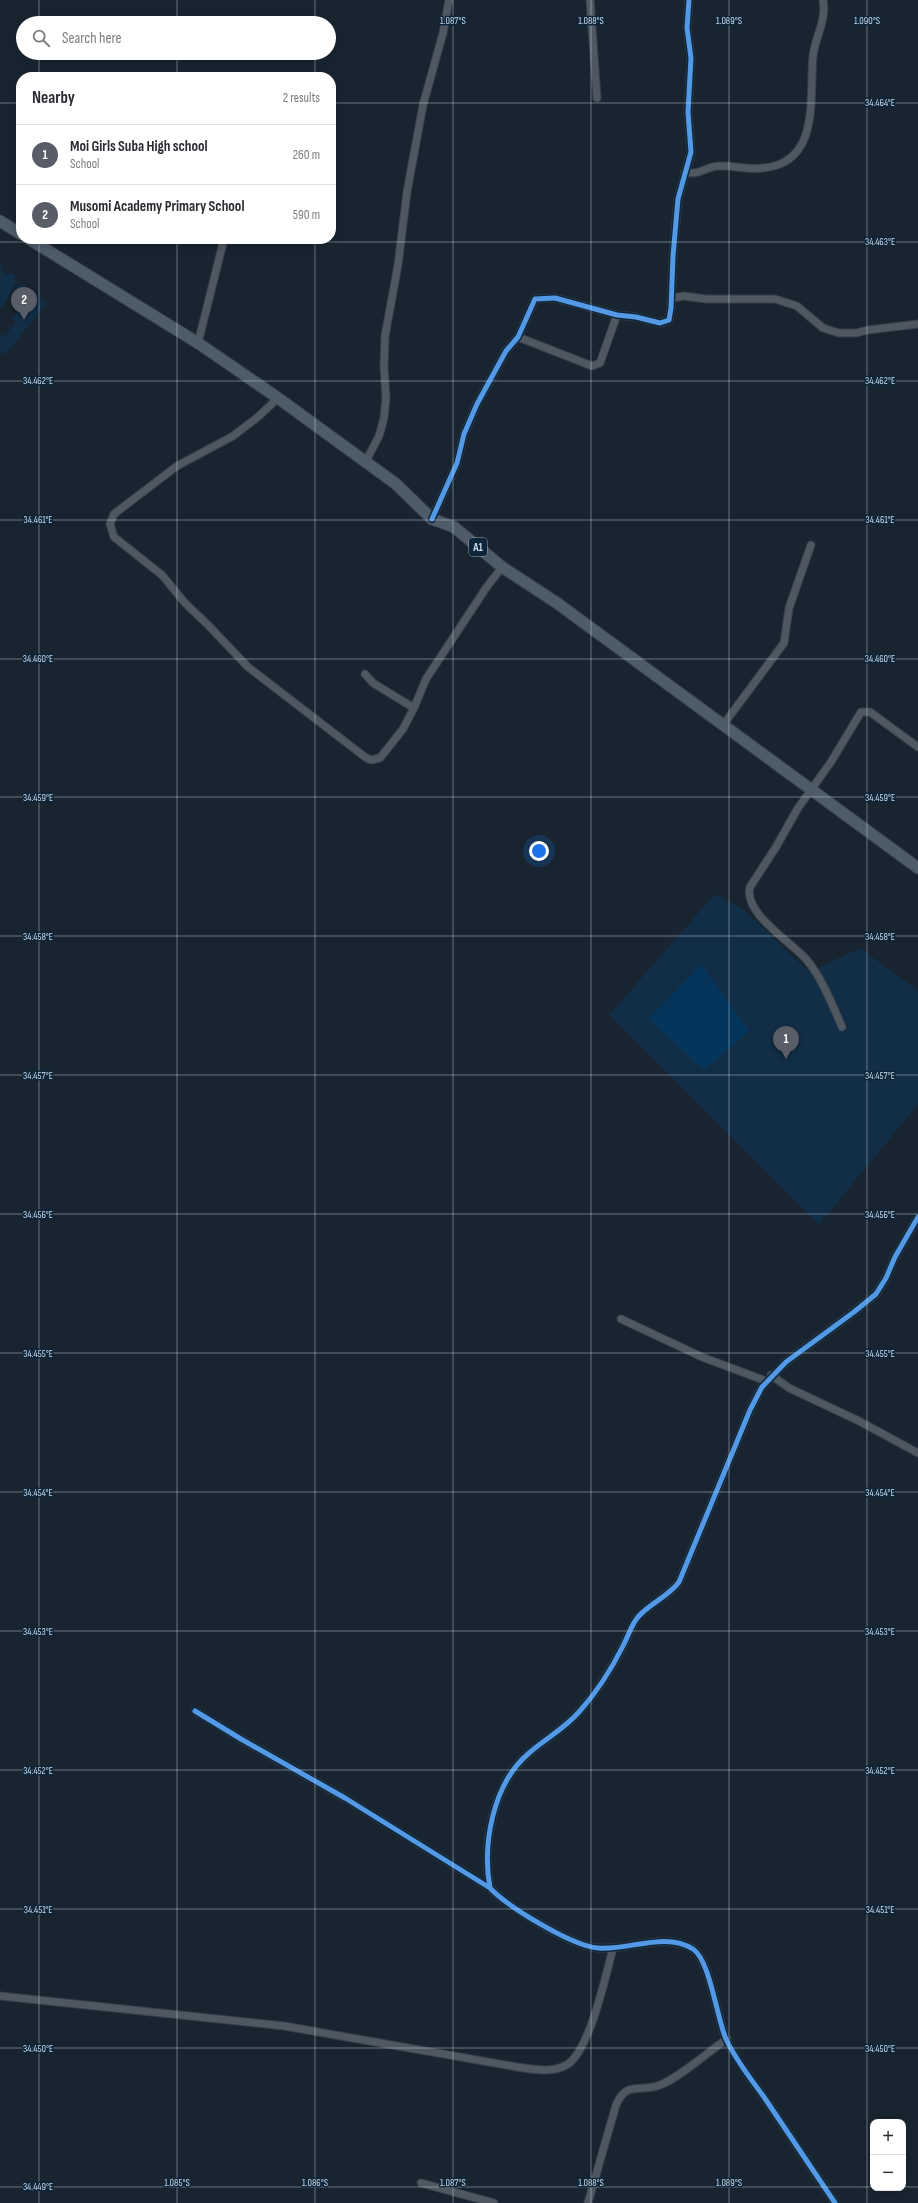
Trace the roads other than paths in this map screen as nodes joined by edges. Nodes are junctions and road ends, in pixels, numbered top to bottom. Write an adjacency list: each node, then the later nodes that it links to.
1 (449, 0): 17 (street)
2 (590, 0): 5 (street)
3 (689, 0): 6 (street)
4 (823, 0): 6 (street)
5 (597, 98)
6 (685, 172): 11 (street)
7 (0, 221): 8 (highway)
8 (16, 231)
9 (37, 244): 15 (highway, A1)
10 (223, 244): 15 (street)
11 (672, 298): 12 (street); 13 (street)
12 (617, 315): 14 (street); 14 (street)
13 (918, 324)
14 (518, 337): 18 (street)
15 (198, 343): 16 (highway, A1)
16 (278, 398): 17 (highway, A1); 22 (street)
17 (366, 462): 18 (highway, A1)
18 (432, 519): 20 (highway, A1)
19 (811, 545): 23 (street)
20 (502, 566): 22 (street); 23 (highway, A1)
21 (365, 674): 22 (street)
22 (414, 708)
23 (723, 725): 25 (highway, A1)
24 (918, 747): 25 (street)
25 (811, 789): 26 (highway, A1); 27 (street)
26 (918, 868)
27 (842, 1027)
28 (917, 1221): 30 (street)
29 (621, 1319): 31 (street)
30 (772, 1375): 31 (street); 32 (street)
31 (766, 1381): 34 (street)
32 (918, 1454)
33 (195, 1711): 34 (street)
34 (490, 1888): 35 (street)
35 (613, 1948): 36 (street); 37 (street)
36 (0, 1996)
37 (727, 2039): 40 (street); 41 (street)
38 (421, 2183): 39 (street)
39 (494, 2203)
40 (588, 2203)
41 (835, 2203)

